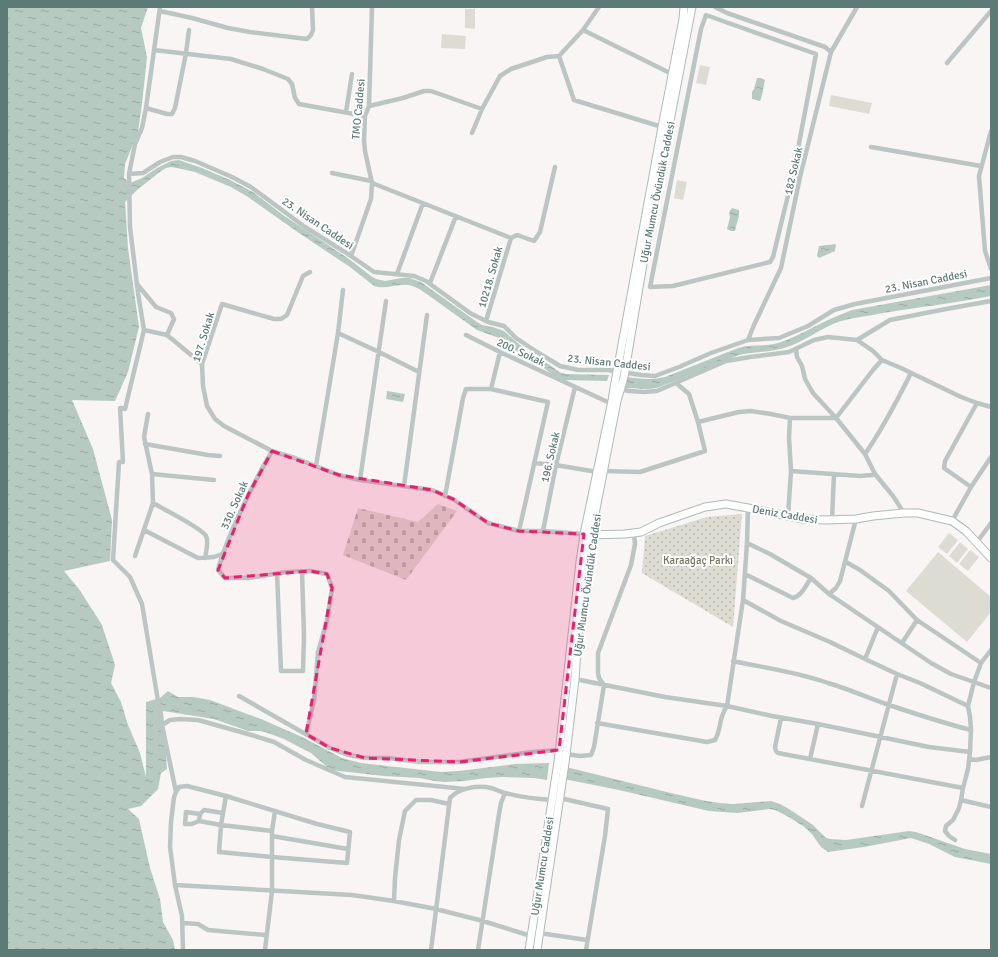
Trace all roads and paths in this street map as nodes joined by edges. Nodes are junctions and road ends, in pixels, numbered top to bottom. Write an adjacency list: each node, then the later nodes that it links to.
1 (312, 7): 8 (street)
2 (372, 7): 19 (street, TMO Caddesi)
3 (599, 7): 11 (street)
4 (684, 7): 18 (street, Uğur Mumcu Övündük Caddesi)
5 (692, 7): 63 (street, Uğur Mumcu Övündük Caddesi)
6 (715, 7): 13 (street)
7 (857, 7): 13 (street, 182 Sokak)
8 (160, 9): 12 (street)
9 (990, 13): 16 (street)
10 (189, 30): 14 (street)
11 (583, 30): 15 (street); 18 (street)
12 (154, 50): 14 (street); 20 (street)
13 (831, 52): 33 (street, 182 Sokak)
14 (186, 54): 20 (street); 22 (street)
15 (559, 56): 21 (street); 24 (street)
16 (947, 63)
17 (352, 74): 22 (street)
18 (672, 74): 24 (street, Uğur Mumcu Övündük Caddesi)
19 (369, 106): 21 (street); 23 (street, TMO Caddesi)
20 (146, 108): 31 (street)
21 (482, 109): 26 (street)
22 (346, 112): 23 (street)
23 (365, 116): 34 (street, TMO Caddesi)
24 (662, 127): 63 (street, Uğur Mumcu Övündük Caddesi)
25 (991, 130): 29 (street)
26 (472, 133)
27 (871, 147): 29 (street)
28 (556, 166): 37 (street)
29 (982, 166): 39 (street)
30 (332, 173): 34 (street)
31 (129, 174): 38 (street, 23. Nisan Caddesi); 44 (street)
32 (793, 175): 32 (street); 33 (street)
33 (800, 177): 54 (street, 182 Sokak)
34 (371, 182): 35 (street); 38 (street, TMO Caddesi)
35 (423, 203): 36 (street); 41 (street)
36 (456, 216): 37 (street); 43 (street)
37 (511, 238): 49 (street, 10218. Sokak)
38 (351, 256): 41 (street, 23. Nisan Caddesi)
39 (991, 269)
40 (310, 272): 60 (street, 197. Sokak)
41 (397, 274): 43 (street, 23. Nisan Caddesi)
42 (991, 278): 54 (street, 23. Nisan Caddesi)
43 (430, 283): 49 (street, 23. Nisan Caddesi)
44 (137, 284): 50 (street); 52 (street)
45 (343, 290): 51 (street)
46 (386, 301): 57 (street)
47 (991, 301): 55 (street)
48 (427, 315): 61 (street)
49 (486, 321): 63 (street, 23. Nisan Caddesi)
50 (144, 330): 52 (street); 138 (street)
51 (338, 333): 57 (street); 82 (street)
52 (167, 335): 60 (street)
53 (466, 335): 58 (street, 200. Sokak)
54 (748, 340): 63 (street, 23. Nisan Caddesi)
55 (857, 340): 56 (street); 59 (street)
56 (796, 350): 64 (street); 73 (street)
57 (379, 352): 61 (street); 89 (street)
58 (500, 352): 66 (street, 200. Sokak); 67 (street)
59 (882, 360): 62 (street); 73 (street)
60 (202, 364): 76 (street, 197. Sokak)
61 (419, 372): 90 (street)
62 (912, 373): 68 (street); 77 (street)
63 (620, 374): 65 (street)
64 (676, 383): 65 (street); 74 (street)
65 (618, 386): 69 (street, Uğur Mumcu Övündük Caddesi); 84 (street, Uğur Mumcu Övündük Caddesi)
66 (575, 387): 69 (street, 200. Sokak); 81 (street, 196. Sokak)
67 (491, 389): 80 (street); 92 (street)
68 (977, 403): 70 (street); 91 (street)
69 (612, 404): 84 (street, Uğur Mumcu Övündük Caddesi)
70 (991, 407)
71 (148, 414): 75 (street)
72 (790, 418): 73 (street); 74 (street); 83 (street)
73 (836, 418): 77 (street)
74 (698, 422): 84 (street)
75 (145, 444): 78 (street); 85 (street)
76 (272, 451): 82 (street); 108 (street, 330. Sokak)
77 (865, 454): 87 (street)
78 (220, 456)
79 (991, 457): 91 (street)
80 (534, 463): 81 (street); 102 (street)
81 (556, 465): 84 (street); 103 (street, 196. Sokak)
82 (316, 466): 89 (street)
83 (791, 471): 86 (street); 96 (street)
84 (600, 472): 105 (street, Uğur Mumcu Övündük Caddesi)
85 (152, 474): 88 (street); 93 (street)
86 (834, 474): 87 (street); 98 (street)
87 (875, 474): 95 (street)
88 (214, 480)
89 (360, 480): 90 (street)
90 (404, 486): 92 (street)
91 (971, 487): 99 (street)
92 (445, 496): 102 (street)
93 (153, 503): 101 (street); 110 (street)
94 (748, 508): 96 (street, Deniz Caddesi); 104 (street, Deniz Caddesi); 107 (street)
95 (904, 512): 97 (street, Deniz Caddesi); 99 (street, Deniz Caddesi)
96 (788, 516): 98 (street, Deniz Caddesi)
97 (856, 519): 98 (street, Deniz Caddesi); 112 (street)
98 (832, 520)
99 (952, 521): 106 (street, Deniz Caddesi)
100 (991, 523): 106 (street)
101 (144, 530): 109 (street); 110 (street)
102 (519, 531): 103 (street)
103 (543, 531): 105 (street)
104 (634, 532): 105 (street, Deniz Caddesi); 129 (street)
105 (588, 535): 127 (street, Uğur Mumcu Övündük Caddesi); 142 (street, Uğur Mumcu Övündük Caddesi)
106 (977, 542): 111 (street, Deniz Caddesi)
107 (747, 543): 115 (street); 116 (street)
108 (222, 554): 110 (street); 114 (street, 330. Sokak)
109 (135, 556)
110 (205, 558)
111 (991, 558)
112 (846, 562): 117 (street); 119 (street)
113 (302, 571): 114 (street); 114 (street); 140 (street)
114 (277, 573)
115 (745, 574): 116 (street); 118 (street)
116 (811, 578): 117 (street)
117 (829, 594): 120 (street)
118 (743, 600): 123 (street); 124 (street)
119 (917, 620): 121 (street); 125 (street)
120 (878, 627): 121 (street); 123 (street)
121 (902, 643): 128 (street)
122 (991, 650): 125 (street)
123 (864, 659): 126 (street)
124 (733, 661): 132 (street); 133 (street)
125 (981, 664): 128 (street)
126 (897, 674): 132 (street); 134 (street)
127 (575, 679): 129 (street); 142 (street, Uğur Mumcu Övündük Caddesi)
128 (974, 682): 130 (street); 134 (street)
129 (604, 685): 133 (street); 136 (street)
130 (991, 688)
131 (239, 696): 140 (street)
132 (889, 705): 139 (street); 141 (street)
133 (727, 706): 135 (street); 136 (street)
134 (968, 706): 139 (street)
135 (781, 718): 137 (street); 145 (street)
136 (597, 723): 142 (street)
137 (818, 724): 141 (street); 145 (street)
138 (162, 725): 150 (street); 151 (street)
139 (971, 730): 143 (street)
140 (306, 734): 142 (street)
141 (880, 737): 143 (street); 147 (street)
142 (562, 752): 148 (street, Uğur Mumcu Övündük Caddesi)
143 (970, 752): 146 (street)
144 (991, 757): 146 (street)
145 (810, 759): 147 (street)
146 (969, 759): 149 (street)
147 (872, 770): 149 (street); 158 (street)
148 (558, 783): 154 (street, Uğur Mumcu Caddesi); 155 (street, Uğur Mumcu Caddesi)
149 (963, 788): 156 (street)
150 (465, 789): 152 (street); 157 (street)
151 (176, 792): 153 (street); 169 (street)
152 (505, 793): 155 (street); 173 (street)
153 (226, 796): 160 (street); 161 (street)
154 (560, 798): 175 (street, Uğur Mumcu Caddesi); 178 (street)
155 (552, 800): 177 (street, Uğur Mumcu Caddesi)
156 (961, 800): 159 (street); 166 (street)
157 (449, 804): 171 (street); 172 (street)
158 (862, 806)
159 (991, 807)
160 (275, 811): 165 (street); 167 (street)
161 (223, 813): 162 (street); 164 (street)
162 (200, 814): 163 (street); 163 (street)
163 (199, 821): 164 (street)
164 (221, 825): 165 (street); 168 (street)
165 (272, 834): 167 (street); 168 (street)
166 (955, 840)
167 (348, 849): 168 (street)
168 (272, 858): 170 (street)
169 (175, 885): 170 (street); 174 (street)
170 (272, 891): 171 (street); 176 (street)
171 (394, 901): 172 (street)
172 (436, 909): 173 (street); 181 (street)
173 (483, 921): 177 (street); 182 (street)
174 (183, 923): 176 (street); 179 (street)
175 (539, 934): 178 (street); 184 (street, Uğur Mumcu Caddesi)
176 (266, 935): 180 (street)
177 (531, 936): 183 (street, Uğur Mumcu Caddesi)
178 (587, 940): 185 (street)
179 (183, 950)
180 (264, 950)
181 (431, 950)
182 (478, 950)
183 (529, 950)
184 (537, 950)
185 (586, 950)

